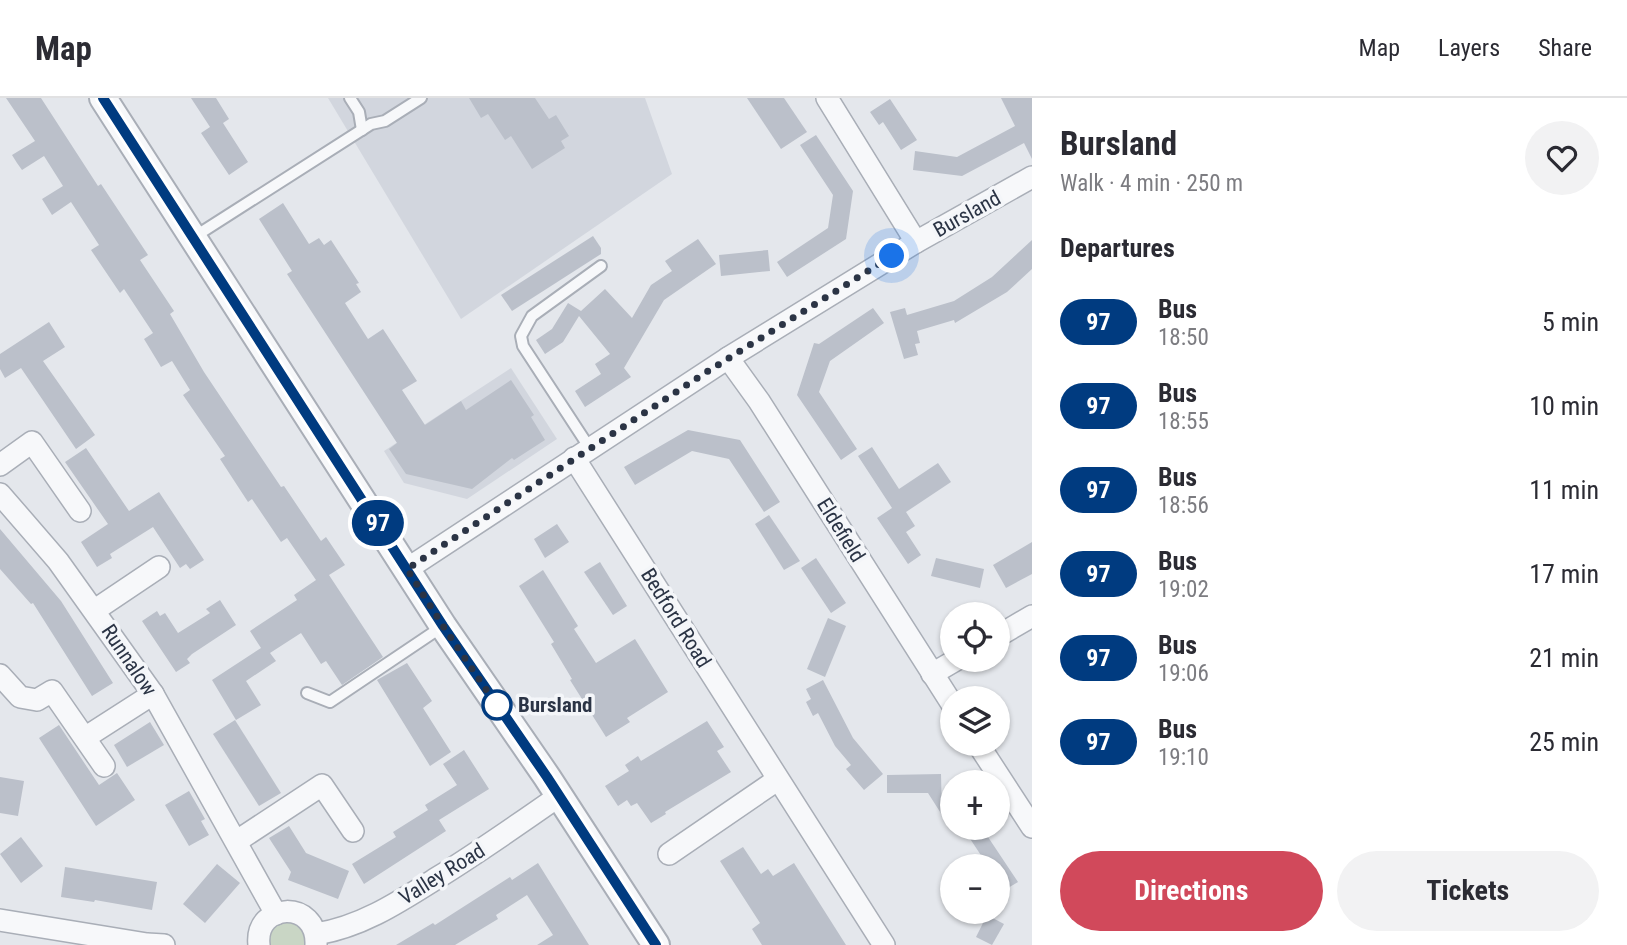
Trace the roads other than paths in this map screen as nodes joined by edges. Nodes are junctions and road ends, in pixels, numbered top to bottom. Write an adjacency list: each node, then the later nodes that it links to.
1 (103, 98): 7 (street)
2 (350, 98): 5 (lane)
3 (421, 98): 5 (lane)
4 (827, 98): 8 (street)
5 (362, 130): 7 (lane)
6 (1032, 177): 8 (street, Bursland)
7 (194, 237): 16 (street)
8 (916, 242): 10 (street, Bursland)
9 (601, 266): 11 (lane)
10 (728, 358): 11 (street, Bursland); 22 (street, Eldefield)
11 (582, 452): 16 (street, Bursland); 30 (street, Bedford Road)
12 (0, 465): 14 (street)
13 (0, 494): 17 (street, Runnalow)
14 (80, 512)
15 (159, 567): 17 (street)
16 (407, 569): 19 (street)
17 (96, 610): 26 (street, Runnalow)
18 (1032, 616): 20 (street)
19 (443, 626): 25 (lane); 31 (street)
20 (1010, 629)
21 (940, 669): 22 (street)
22 (932, 674): 24 (street, Eldefield)
23 (0, 675): 27 (street)
24 (940, 686)
25 (307, 693)
26 (153, 694): 27 (street); 34 (street, Runnalow)
27 (86, 737): 29 (street)
28 (986, 756): 32 (street)
29 (104, 766)
30 (777, 780): 35 (street); 43 (street, Bedford Road)
31 (559, 796): 38 (street, Valley Road); 42 (street)
32 (1032, 827)
33 (353, 831): 34 (street)
34 (237, 841): 36 (street, Runnalow)
35 (669, 854)
36 (276, 914): 38 (street); 41 (street)
37 (0, 920): 39 (street)
38 (316, 940)
39 (147, 945): 40 (street)
40 (164, 945)
41 (259, 945)
42 (656, 945)
43 (884, 945)

